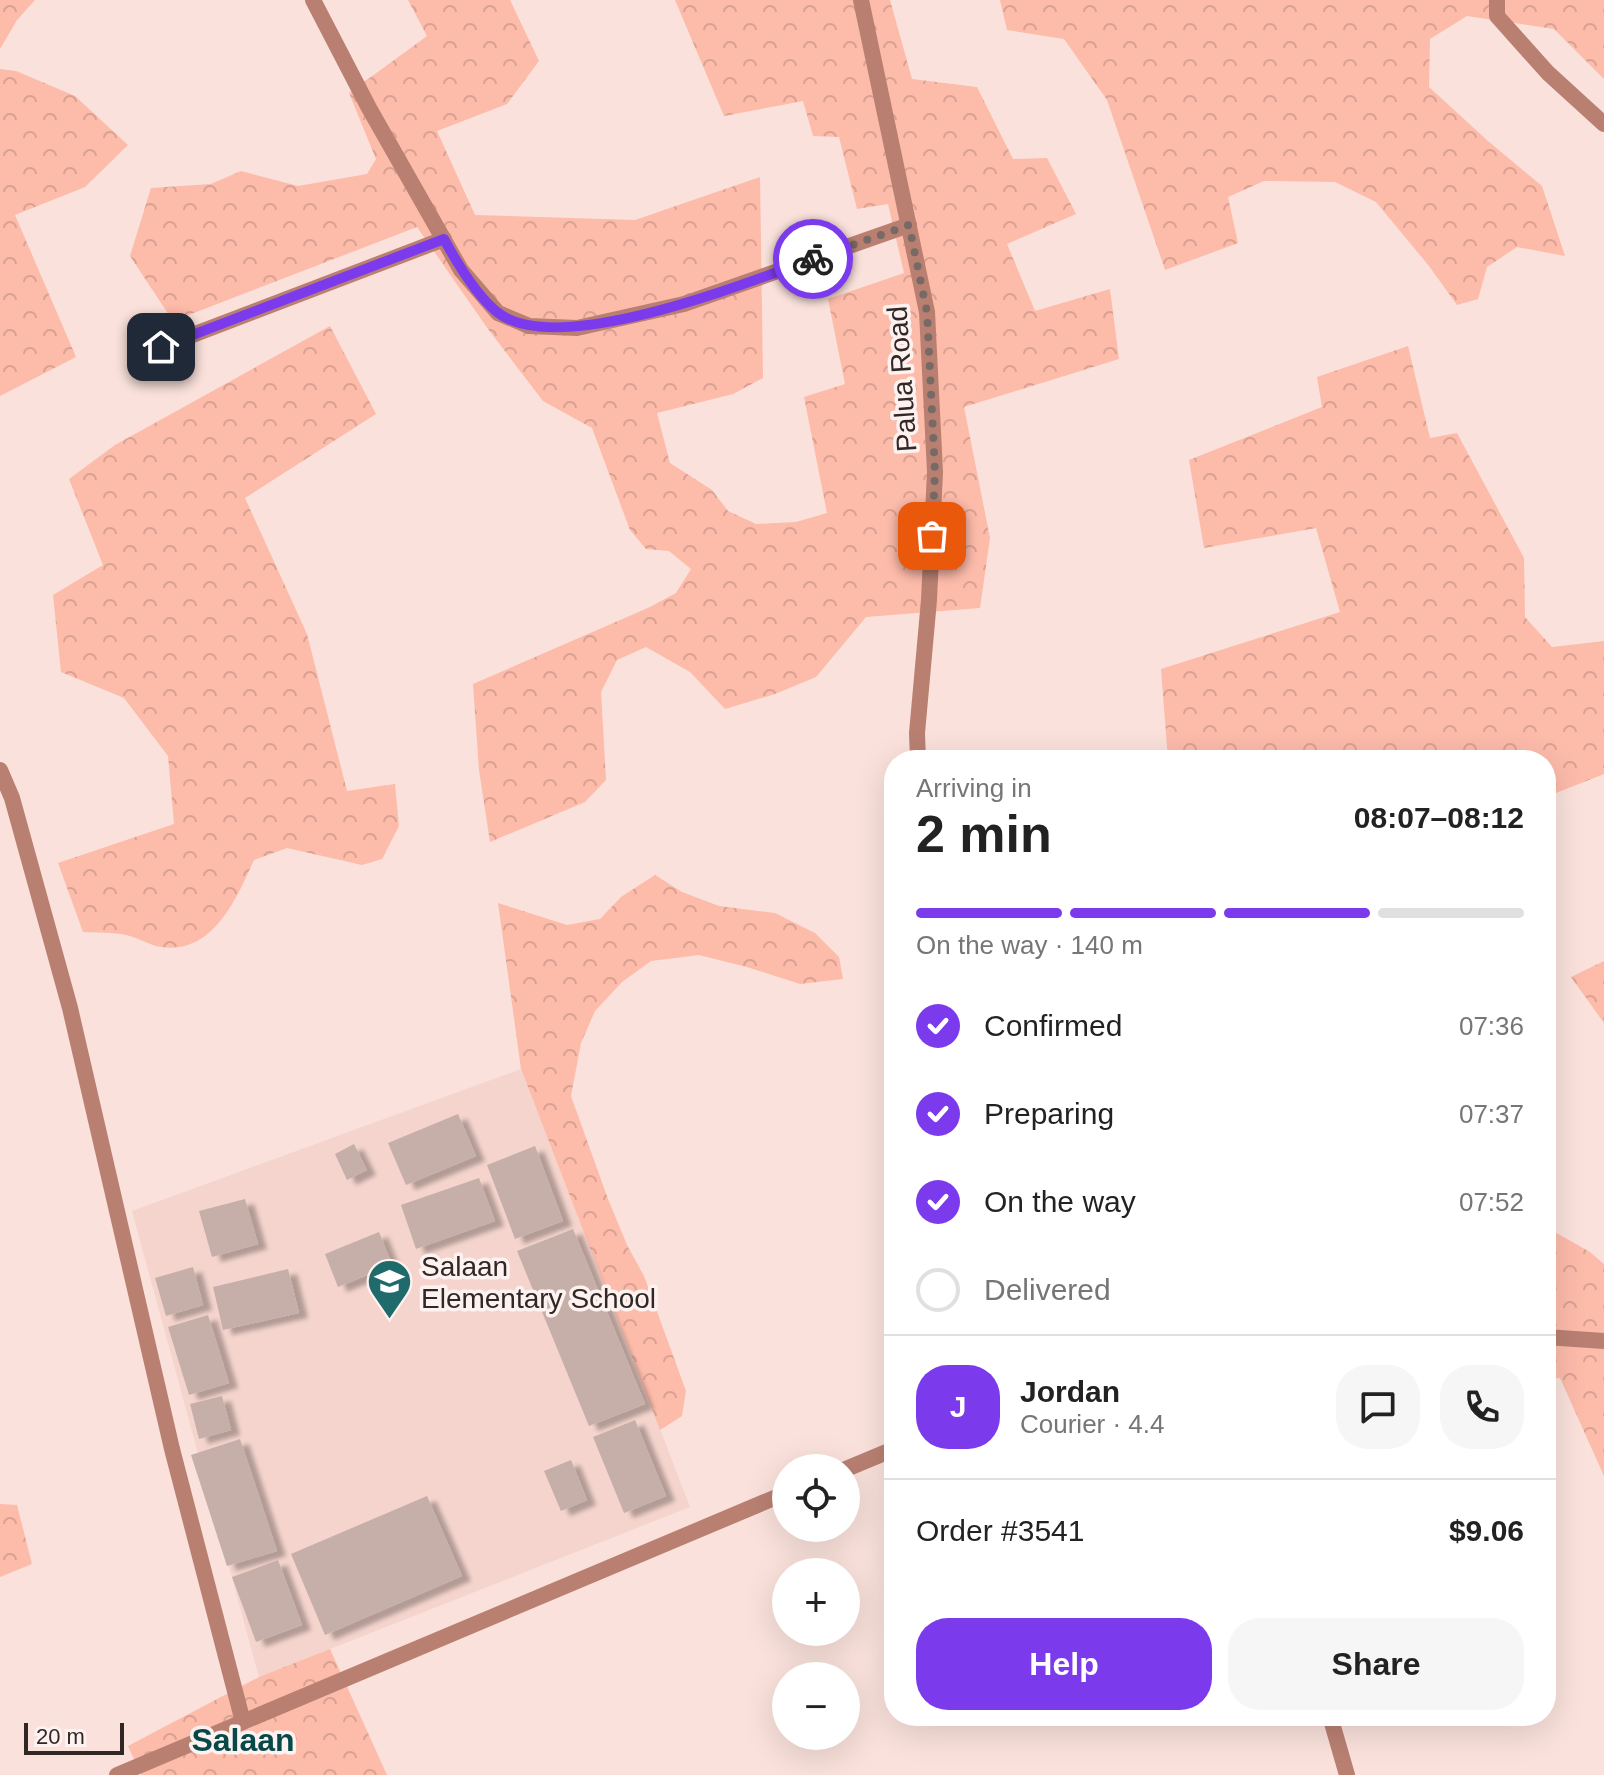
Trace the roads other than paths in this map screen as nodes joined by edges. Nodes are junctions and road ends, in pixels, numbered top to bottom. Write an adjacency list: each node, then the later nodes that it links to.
1 (313, 0): 6 (street)
2 (861, 0): 5 (street, Palua Road)
3 (1497, 0): 4 (street)
4 (1604, 124)
5 (909, 225): 6 (street); 8 (street, Palua Road)
6 (444, 239): 7 (street)
7 (161, 347)
8 (918, 750)
9 (0, 770): 15 (street)
10 (1556, 1338): 11 (street)
11 (1604, 1341)
12 (884, 1453): 13 (street)
13 (860, 1463)
14 (772, 1498): 15 (street)
15 (243, 1722): 17 (street)
16 (1333, 1726): 18 (street)
17 (117, 1775)
18 (1347, 1775)

